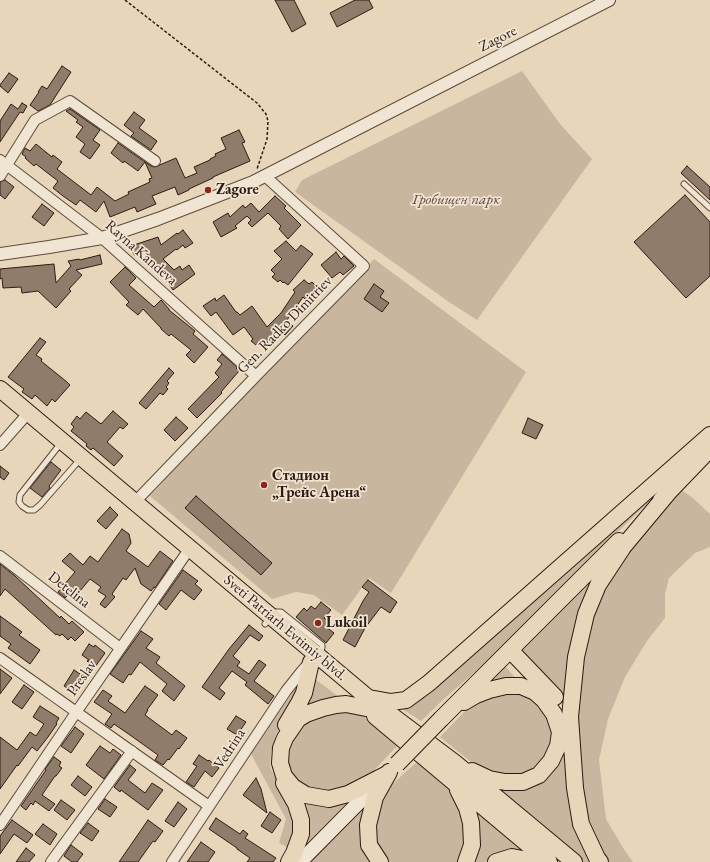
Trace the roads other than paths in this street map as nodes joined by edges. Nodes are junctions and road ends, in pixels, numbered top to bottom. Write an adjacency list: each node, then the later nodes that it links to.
1 (609, 0): 5 (street, Zagore)
2 (155, 161): 3 (street)
3 (4, 163): 4 (street); 8 (street, Rayna Kandeva)
4 (0, 176)
5 (265, 176): 8 (street, Zagore); 10 (street, Gen. Radko Dimitriev)
6 (684, 184): 7 (lane)
7 (710, 208)
8 (102, 238): 9 (street, Zagore); 10 (street, Rayna Kandeva)
9 (0, 254)
10 (256, 376): 20 (street, Gen. Radko Dimitriev)
11 (0, 389): 20 (main road, Sveti Patriarh Evtimiy blvd.)
12 (0, 400): 13 (main road, Sveti Patriarh Evtimiy blvd.)
13 (23, 419): 15 (street); 16 (main road, Sveti Patriarh Evtimiy blvd.)
14 (710, 435): 27 (main road)
15 (0, 446)
16 (57, 448): 18 (main road, Sveti Patriarh Evtimiy blvd.); 18 (lane)
17 (710, 450): 19 (main road)
18 (76, 464): 21 (main road, Sveti Patriarh Evtimiy blvd.)
19 (668, 493): 24 (main road); 30 (main road)
20 (135, 502): 21 (main road, Sveti Patriarh Evtimiy blvd.)
21 (187, 552): 23 (street, Preslav); 26 (main road, Sveti Patriarh Evtimiy blvd.)
22 (0, 556): 23 (street, Detelina)
23 (120, 648): 28 (street, Preslav)
24 (510, 650): 29 (main road); 30 (main road)
25 (0, 659): 28 (street)
26 (314, 659): 27 (main road, Sveti Patriarh Evtimiy blvd.); 35 (street, Vedrina); 39 (main road)
27 (366, 703): 32 (main road, Sveti Patriarh Evtimiy blvd.); 33 (main road, Sveti Patriarh Evtimiy blvd.); 34 (main road)
28 (77, 711): 31 (street); 36 (street, Preslav)
29 (445, 715): 33 (main road); 34 (main road, bridge)
30 (570, 718): 47 (main road)
31 (132, 751): 35 (street); 37 (street)
32 (430, 762): 42 (main road); 45 (main road, Sveti Patriarh Evtimiy blvd.)
33 (455, 763): 46 (main road, Sveti Patriarh Evtimiy blvd.)
34 (392, 769): 40 (main road); 41 (main road)
35 (209, 806): 38 (street, Vedrina)
36 (0, 825)
37 (51, 862)
38 (172, 862)
39 (289, 862)
40 (300, 862)
41 (380, 862)
42 (466, 862)
43 (496, 862): 44 (main road)
44 (532, 862)
45 (549, 862)
46 (574, 862)
47 (600, 862)

